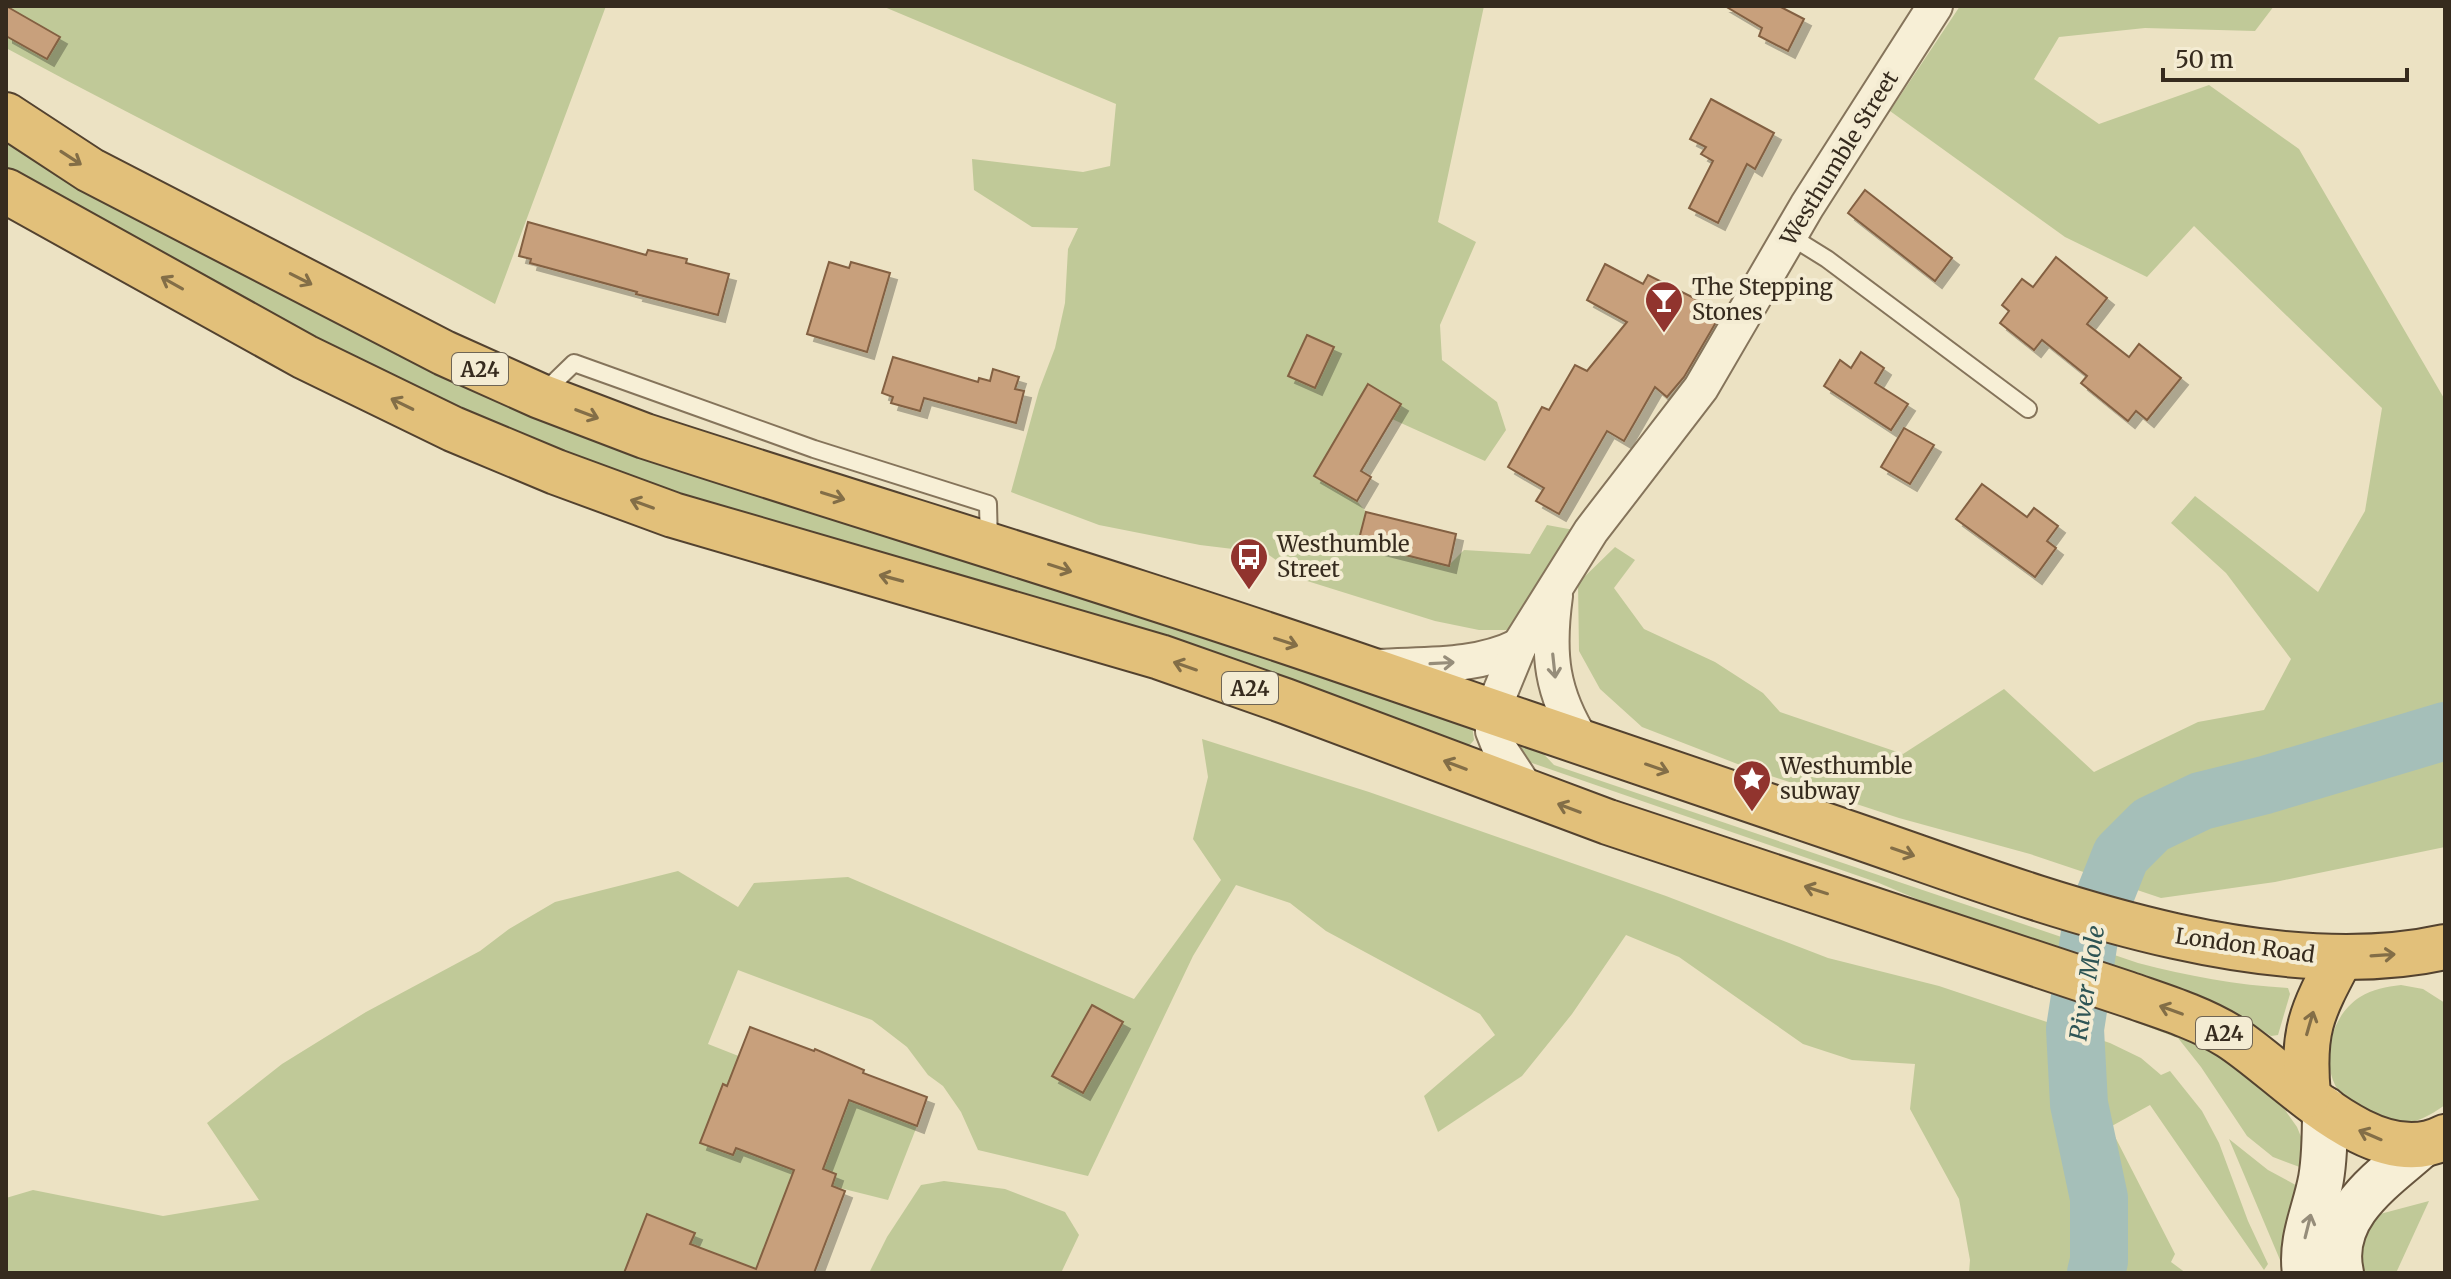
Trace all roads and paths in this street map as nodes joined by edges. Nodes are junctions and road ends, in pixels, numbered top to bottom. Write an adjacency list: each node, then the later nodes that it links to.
1 (1933, 7): 4 (street, Westhumble Street)
2 (6, 115): 8 (highway, A24, one-way to 8)
3 (6, 191): 11 (highway, A24, one-way to 3)
4 (1790, 236): 5 (lane); 6 (street, Westhumble Street)
5 (2028, 409)
6 (1556, 588): 7 (street, Westhumble Street); 10 (street, Westhumble Street, one-way to 10)
7 (1519, 646): 8 (street, one-way to 7); 9 (street, Westhumble Street)
8 (1365, 668): 9 (highway, A24)
9 (1492, 712): 10 (highway, A24); 11 (street)
10 (1583, 743): 13 (highway, London Road / A24, one-way to 13)
11 (1528, 792): 14 (highway, A24, one-way to 11)
12 (2438, 956): 13 (highway, London Road, one-way to 12)
13 (2341, 957): 14 (highway, one-way to 13)
14 (2316, 1102): 15 (highway, one-way to 14); 16 (main road, one-way to 14)
15 (2433, 1142): 17 (main road)
16 (2305, 1273)
17 (2341, 1273)

